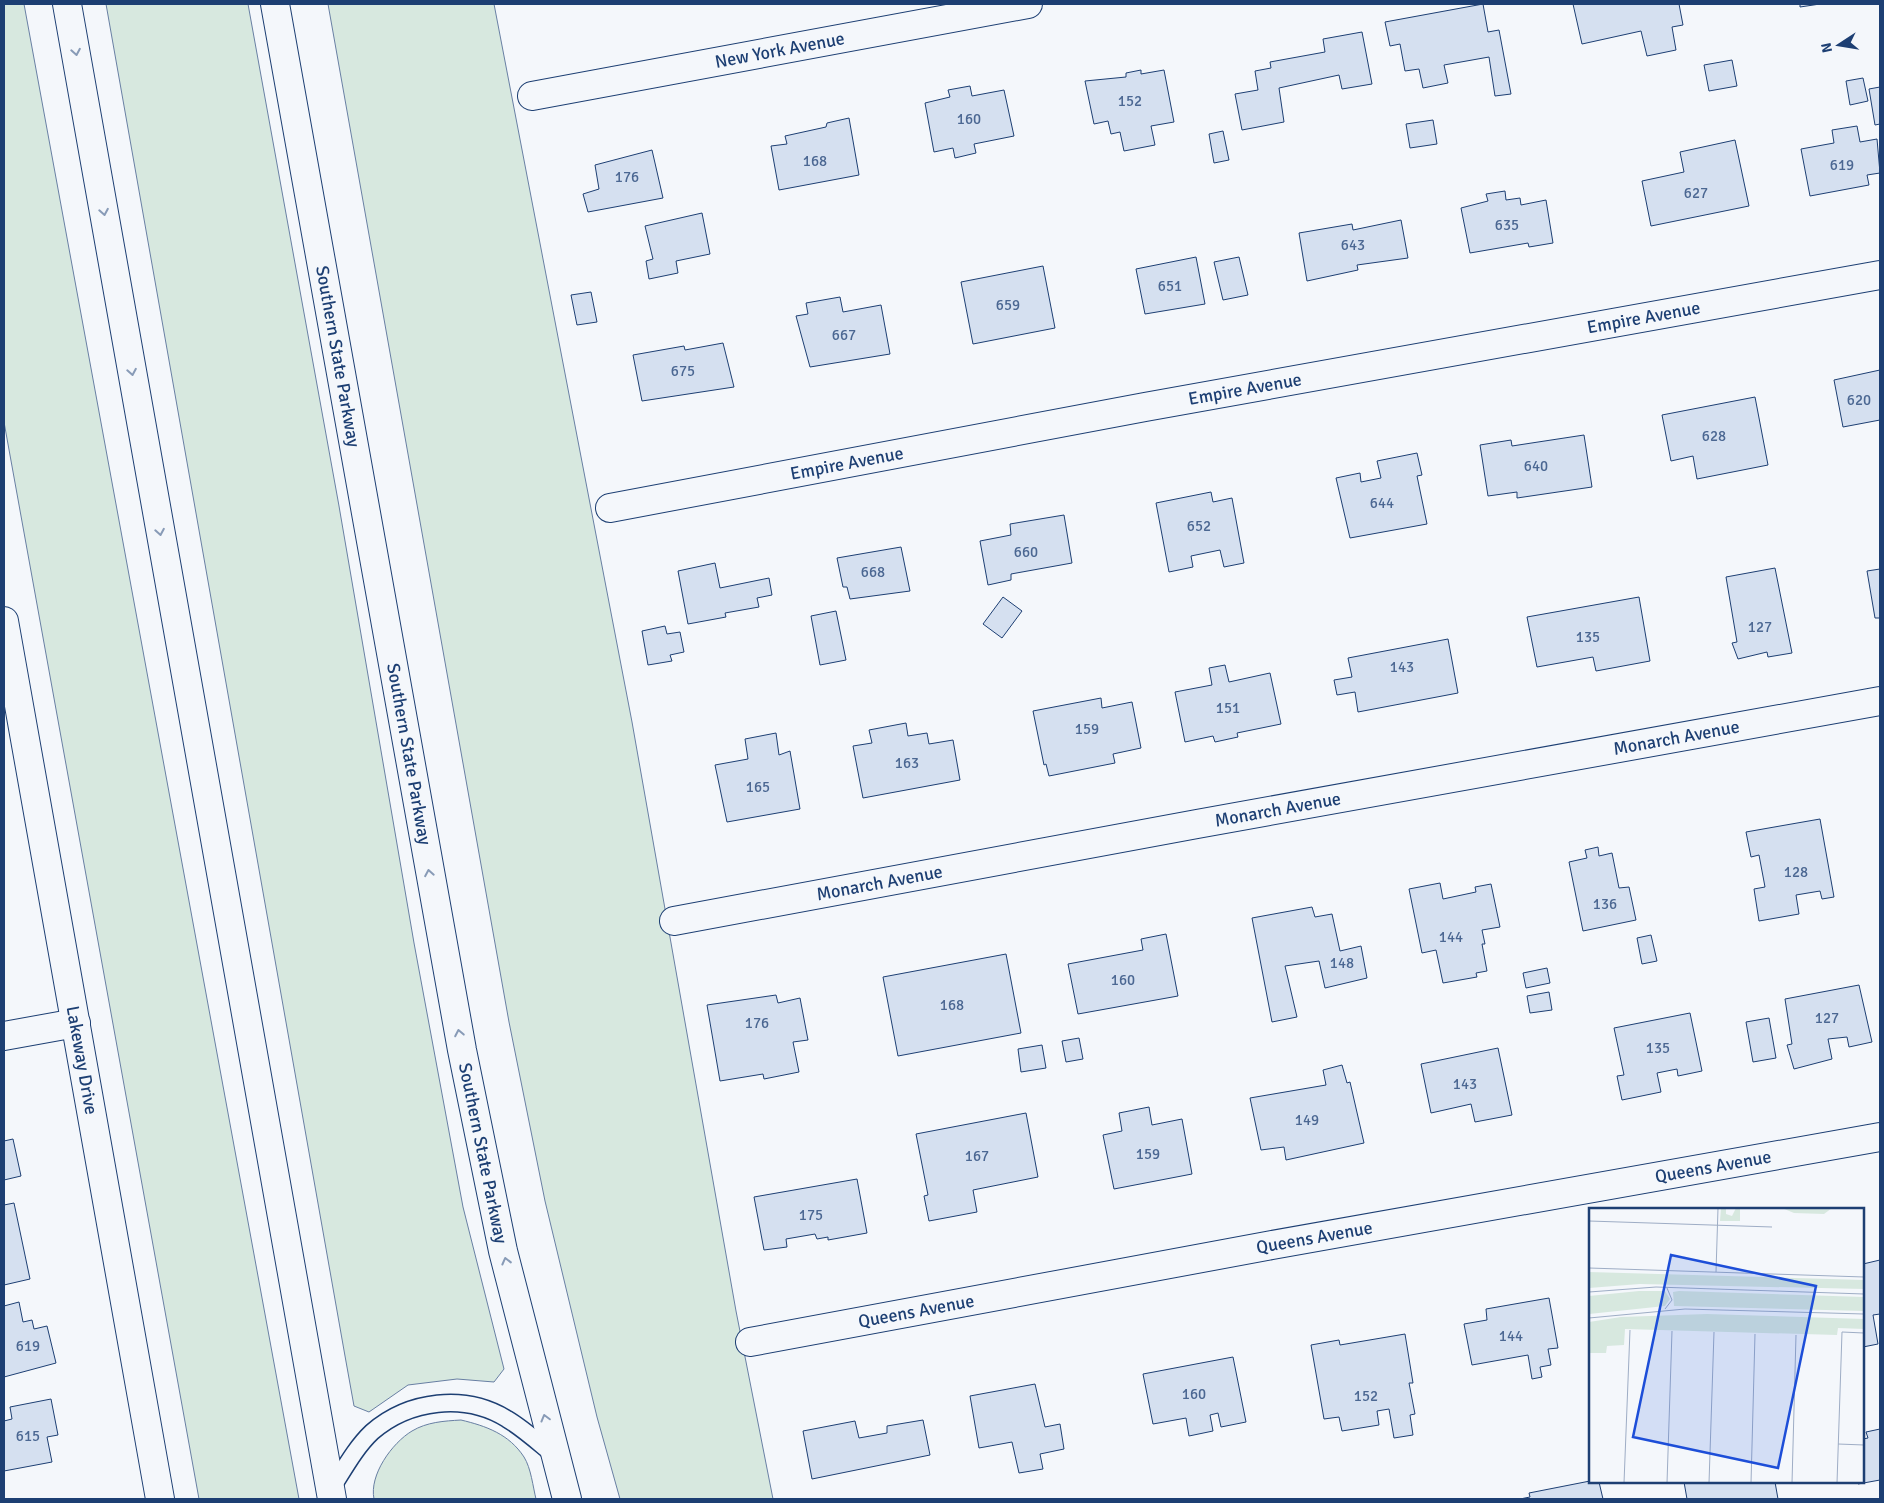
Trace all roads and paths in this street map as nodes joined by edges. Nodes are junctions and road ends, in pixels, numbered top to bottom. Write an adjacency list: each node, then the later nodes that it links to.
1 (67, 4): 15 (main road, one-way to 15)
2 (275, 4): 14 (main road, Southern State Parkway, one-way to 2)
3 (1028, 4): 4 (main road, New York Avenue)
4 (532, 96)
5 (1880, 275): 6 (main road, Empire Avenue)
6 (610, 508)
7 (4, 622): 10 (main road, Lakeway Drive)
8 (1880, 702): 9 (main road, Monarch Avenue)
9 (674, 921)
10 (76, 1023): 11 (main road); 16 (main road, Lakeway Drive)
11 (4, 1036)
12 (1880, 1137): 13 (main road, Queens Avenue)
13 (750, 1342)
14 (555, 1456): 15 (lane); 17 (main road, Southern State Parkway)
15 (331, 1495)
16 (160, 1499)
17 (567, 1499)

